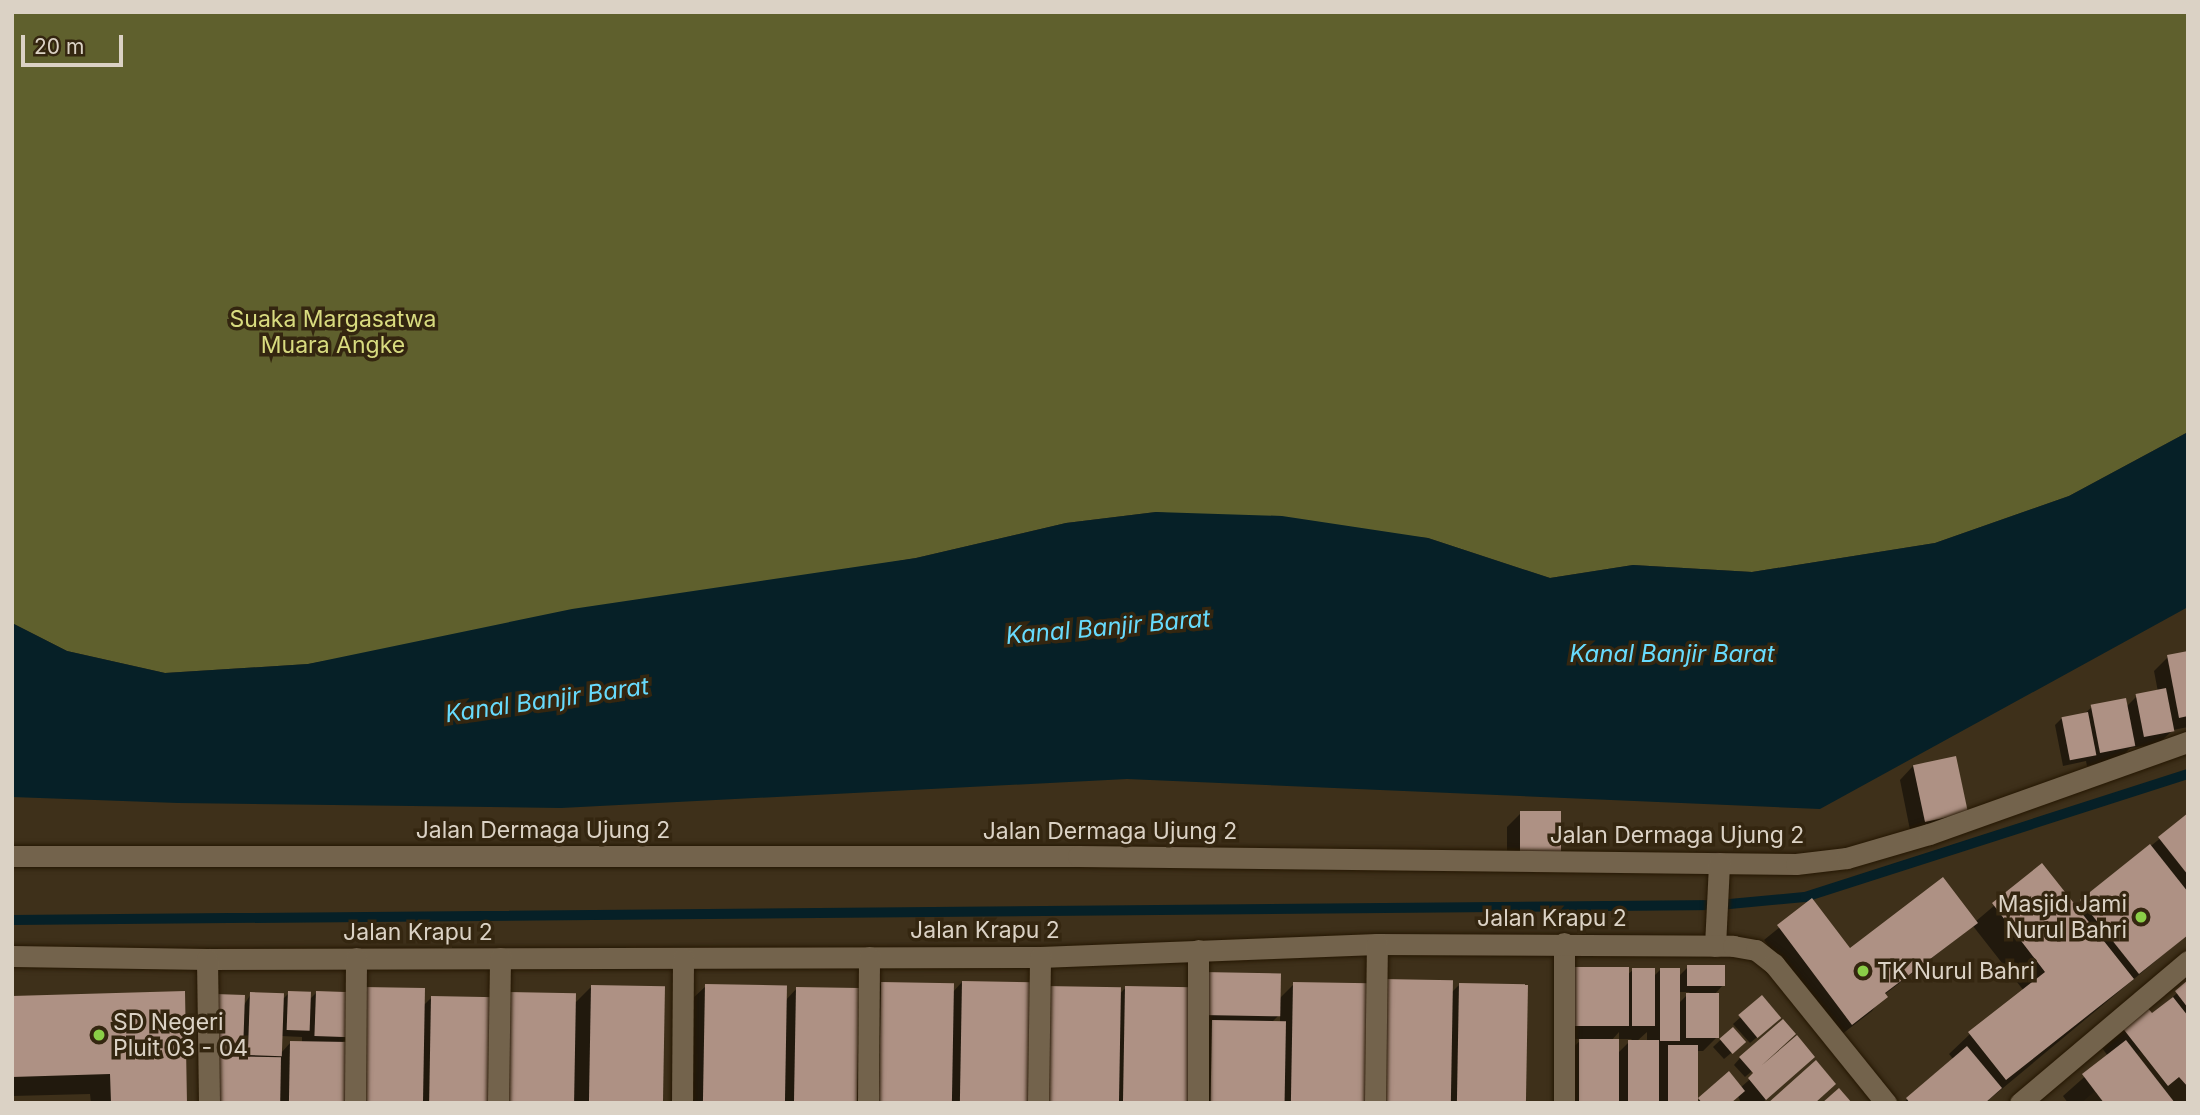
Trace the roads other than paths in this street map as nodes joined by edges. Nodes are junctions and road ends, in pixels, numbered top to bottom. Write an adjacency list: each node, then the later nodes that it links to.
1 (2188, 742): 3 (street, Jalan Dermaga Ujung 2)
2 (12, 856): 3 (street, Jalan Dermaga Ujung 2)
3 (1718, 870): 4 (street)
4 (1715, 939): 5 (street, Jalan Krapu 2); 25 (street, Jalan Krapu 2)
5 (1564, 943): 6 (street, Jalan Krapu 2); 24 (street)
6 (1377, 944): 7 (street, Jalan Krapu 2); 23 (street)
7 (1198, 950): 10 (street, Jalan Krapu 2); 22 (street)
8 (12, 956): 14 (street, Jalan Krapu 2)
9 (869, 957): 10 (street, Jalan Krapu 2); 13 (street, Jalan Krapu 2); 20 (street)
10 (1040, 957): 21 (street)
11 (356, 958): 12 (street, Jalan Krapu 2); 14 (street, Jalan Krapu 2); 17 (street)
12 (500, 958): 13 (street, Jalan Krapu 2); 18 (street)
13 (683, 958): 19 (street)
14 (207, 959): 16 (street)
15 (2188, 961): 26 (street)
16 (209, 1103)
17 (355, 1103)
18 (498, 1103)
19 (682, 1103)
20 (867, 1103)
21 (1038, 1103)
22 (1198, 1103)
23 (1375, 1103)
24 (1564, 1103)
25 (1886, 1103)
26 (2020, 1103)

